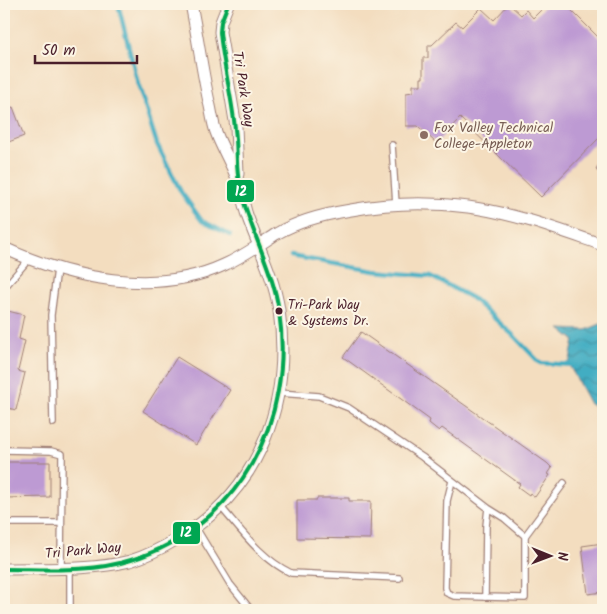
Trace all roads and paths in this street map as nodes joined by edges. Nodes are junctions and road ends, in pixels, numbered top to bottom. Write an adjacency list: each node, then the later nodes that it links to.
1 (191, 4): 4 (street, Tri Park Way)
2 (228, 4): 4 (street, Tri Park Way)
3 (392, 145): 5 (lane)
4 (238, 180): 6 (street, Tri Park Way)
5 (396, 204): 6 (street); 7 (street)
6 (259, 245): 10 (street); 12 (street, Tri Park Way)
7 (603, 245)
8 (4, 248): 9 (street)
9 (30, 259): 10 (street); 11 (lane)
10 (57, 268): 13 (lane)
11 (4, 288)
12 (279, 393): 15 (lane); 17 (street, Tri Park Way)
13 (53, 423)
14 (4, 450): 20 (lane)
15 (452, 480): 18 (lane); 26 (lane)
16 (564, 483): 22 (lane)
17 (220, 506): 21 (street, Tri Park Way); 25 (lane)
18 (488, 508): 22 (lane); 26 (lane)
19 (4, 523): 20 (lane)
20 (61, 524): 23 (lane)
21 (196, 528): 23 (street, Tri Park Way); 28 (lane)
22 (525, 536): 26 (lane)
23 (66, 568): 24 (street, Tri Park Way); 27 (lane)
24 (4, 569)
25 (399, 578)
26 (485, 596)
27 (70, 610)
28 (251, 610)

